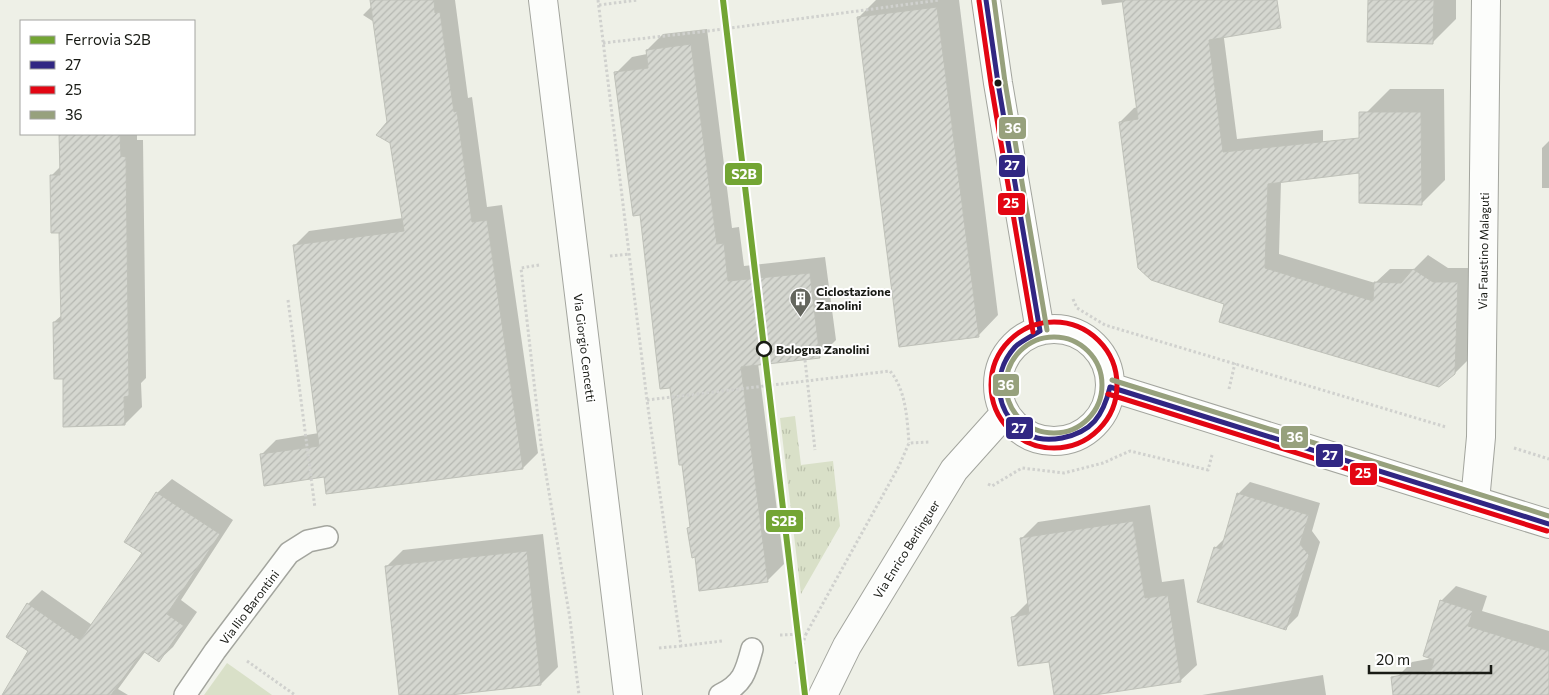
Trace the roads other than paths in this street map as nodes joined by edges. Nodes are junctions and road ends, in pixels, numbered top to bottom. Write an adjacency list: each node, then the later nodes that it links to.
1 (543, 0): 12 (street, Via Giorgio Cencetti)
2 (986, 0): 4 (street)
3 (1486, 0): 7 (street, Via Faustino Malaguti)
4 (1040, 330): 5 (street); 6 (street)
5 (1110, 387): 6 (street); 7 (street)
6 (1005, 412): 14 (street, Via Enrico Berlinguer)
7 (1475, 501): 8 (street)
8 (1549, 524)
9 (327, 537): 11 (lane, Via Ilio Barontini)
10 (752, 649): 13 (lane)
11 (185, 695)
12 (628, 695)
13 (720, 695)
14 (823, 695)

